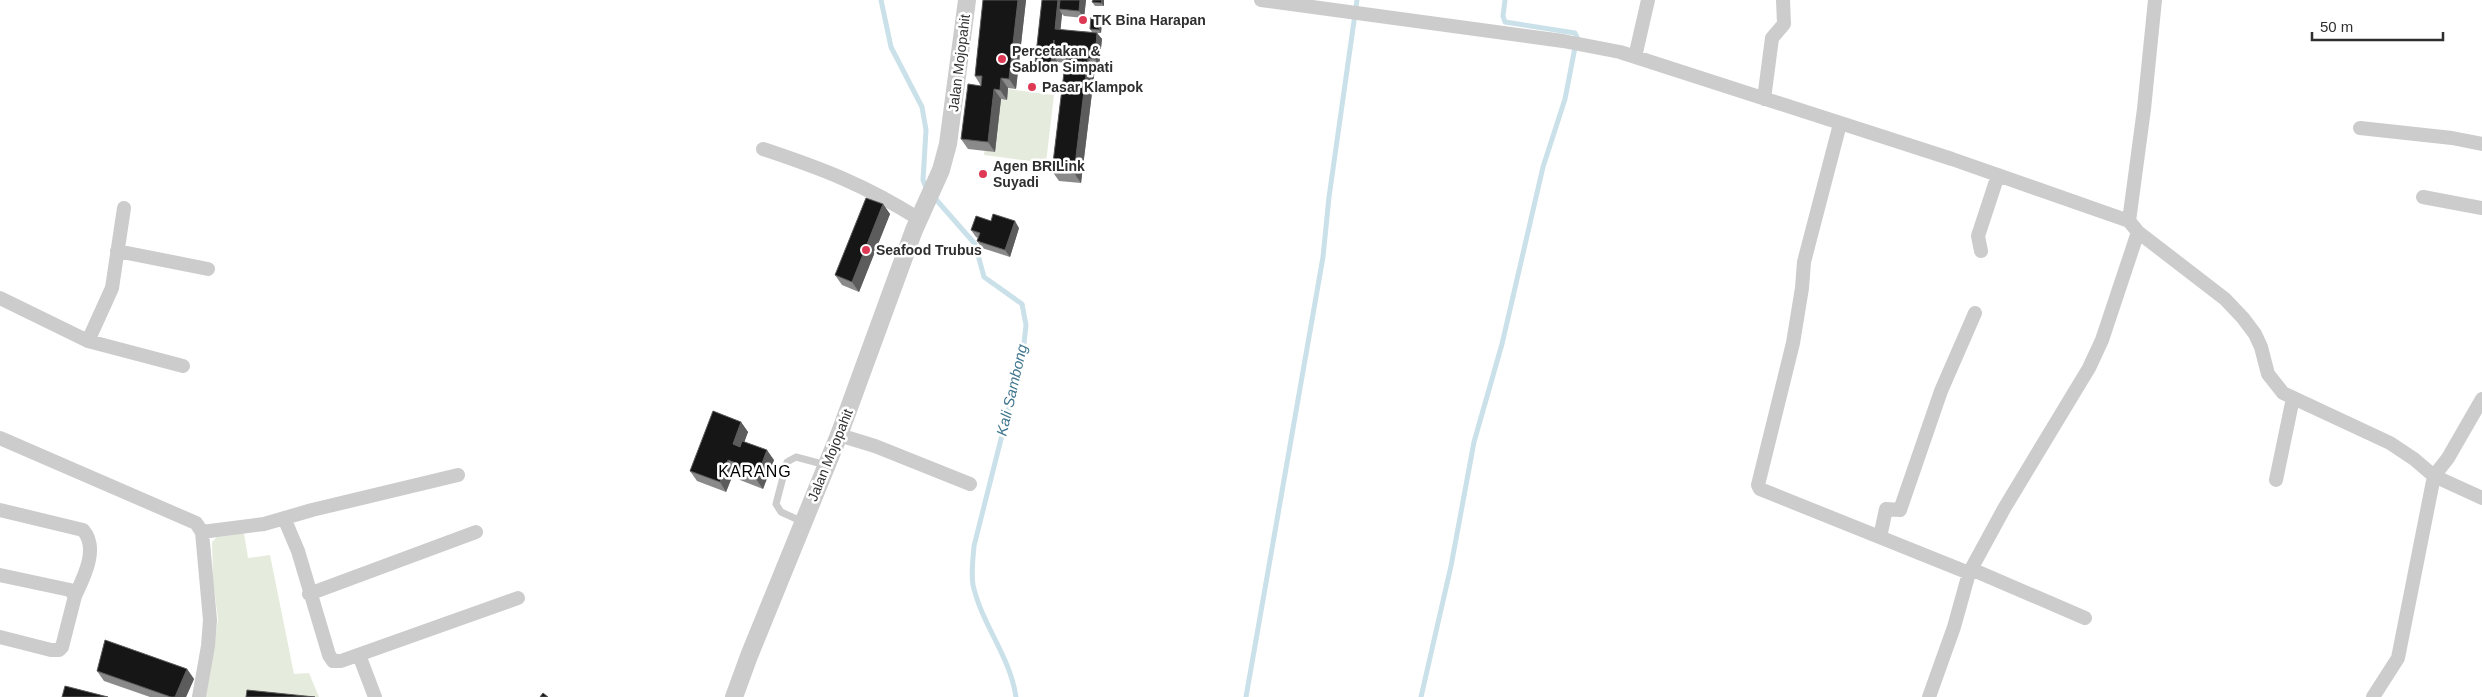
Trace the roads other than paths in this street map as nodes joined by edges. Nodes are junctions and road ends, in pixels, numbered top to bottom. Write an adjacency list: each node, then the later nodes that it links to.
1 (1261, 0): 6 (street)
2 (1648, 0): 6 (street)
3 (1783, 0): 7 (street)
4 (2155, 0): 17 (street)
5 (964, 1): 16 (street, Jalan Mojopahit)
6 (1635, 56): 7 (street)
7 (1764, 99): 8 (street)
8 (1840, 124): 12 (street); 40 (street)
9 (2360, 128): 10 (street)
10 (2482, 144)
11 (763, 149): 16 (street)
12 (1998, 175): 17 (street); 19 (street)
13 (2423, 197): 15 (street)
14 (124, 208): 18 (street)
15 (2482, 208)
16 (921, 215): 27 (street, Jalan Mojopahit)
17 (2134, 227): 25 (street); 41 (street)
18 (117, 251): 20 (street); 23 (street)
19 (1981, 251)
20 (208, 269)
21 (0, 298): 23 (street)
22 (1975, 313): 40 (street)
23 (88, 341): 24 (street)
24 (183, 366)
25 (2293, 398): 31 (street); 32 (street)
26 (2482, 399): 31 (street)
27 (839, 435): 29 (street, Jalan Mojopahit); 33 (street)
28 (0, 438): 38 (street)
29 (826, 465): 37 (street, Jalan Mojopahit); 37 (lane)
30 (458, 475): 36 (street)
31 (2434, 476): 34 (street); 53 (street)
32 (2276, 480)
33 (970, 484)
34 (2482, 498)
35 (0, 510): 44 (street)
36 (284, 518): 38 (street); 43 (street)
37 (804, 522): 51 (street, Jalan Mojopahit)
38 (202, 532): 49 (street)
39 (476, 532): 43 (street)
40 (1880, 538): 41 (street)
41 (1970, 571): 46 (street); 52 (street)
42 (0, 575): 44 (street)
43 (309, 594): 48 (street)
44 (75, 596): 47 (street)
45 (518, 598): 48 (street)
46 (2085, 618)
47 (0, 637)
48 (359, 655): 50 (street)
49 (199, 697)
50 (375, 697)
51 (734, 697)
52 (1929, 697)
53 (2374, 697)

